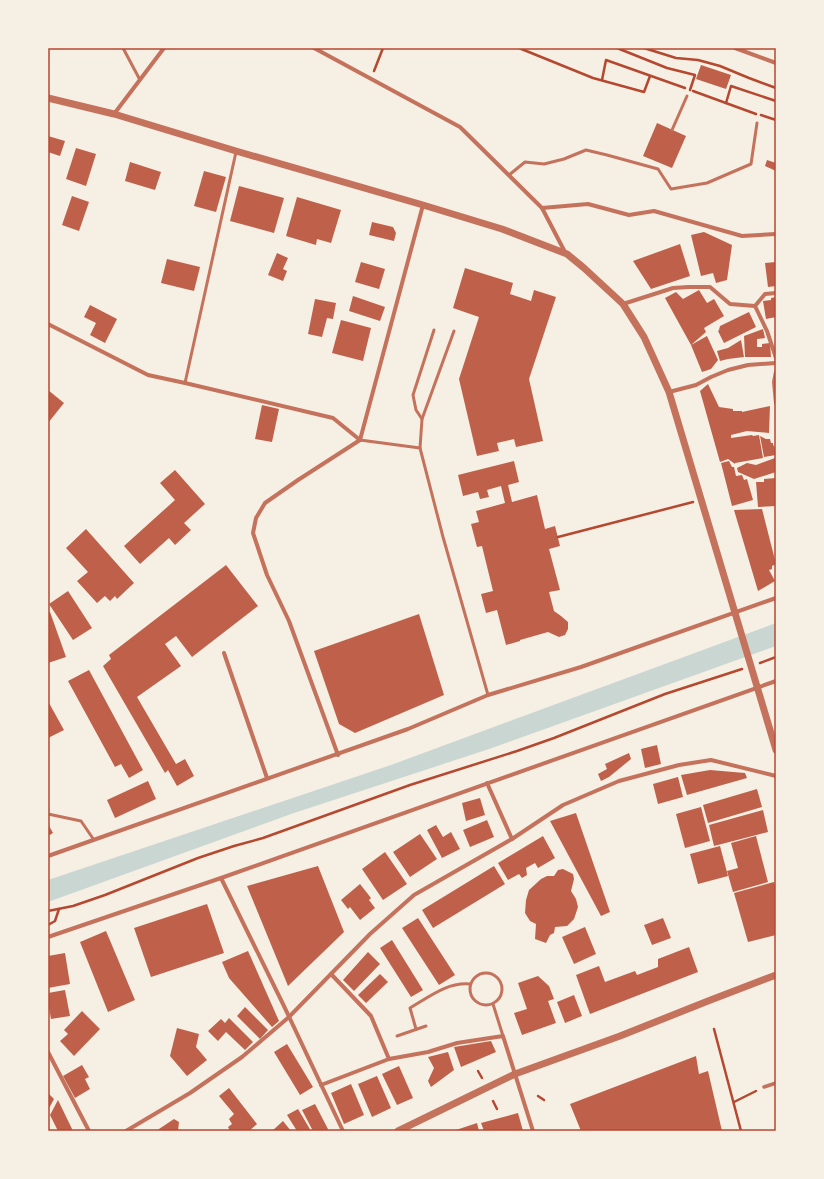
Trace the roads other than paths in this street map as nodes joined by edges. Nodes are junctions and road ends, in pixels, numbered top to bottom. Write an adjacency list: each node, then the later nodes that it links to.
1 (123, 48): 6 (lane)
2 (164, 48): 6 (street)
3 (314, 48): 13 (street)
4 (735, 48): 5 (street)
5 (776, 63)
6 (140, 80): 9 (street)
7 (687, 96): 11 (lane)
8 (48, 98): 9 (street)
9 (114, 114): 12 (street)
10 (757, 123): 13 (lane)
11 (672, 130)
12 (236, 151): 14 (street); 27 (lane)
13 (508, 175): 15 (street)
14 (423, 206): 17 (street); 31 (street)
15 (542, 208): 16 (street); 17 (street)
16 (776, 234)
17 (567, 254): 19 (street)
18 (776, 293): 20 (street)
19 (623, 304): 20 (street); 28 (street)
20 (755, 306): 24 (street)
21 (48, 324): 27 (street)
22 (434, 330): 30 (lane)
23 (454, 331): 30 (lane)
24 (776, 358)
25 (776, 363): 28 (street)
26 (776, 372): 29 (street)
27 (184, 383): 31 (street)
28 (669, 392): 34 (street)
29 (776, 403)
30 (422, 419): 32 (lane)
31 (360, 440): 32 (lane); 40 (street)
32 (420, 448): 38 (lane)
33 (776, 598): 34 (street)
34 (735, 613): 37 (street); 38 (street)
35 (224, 653): 42 (street)
36 (776, 681): 37 (street)
37 (757, 687): 39 (street); 43 (street)
38 (488, 695): 40 (street)
39 (776, 750)
40 (338, 755): 42 (street)
41 (776, 776): 45 (street)
42 (267, 778): 46 (street)
43 (487, 783): 45 (street); 48 (street)
44 (48, 814): 46 (lane)
45 (512, 839): 50 (street)
46 (94, 840): 47 (street)
47 (48, 856)
48 (221, 878): 49 (street); 54 (street)
49 (48, 937)
50 (331, 974): 54 (street); 60 (street)
51 (776, 975): 61 (street)
52 (470, 984): 53 (lane); 53 (lane); 56 (lane)
53 (493, 1004): 58 (lane)
54 (289, 1018): 63 (street); 66 (street)
55 (426, 1026): 56 (lane)
56 (416, 1029): 57 (lane)
57 (397, 1036)
58 (503, 1036): 60 (street); 61 (street)
59 (48, 1052): 65 (street)
60 (389, 1059): 63 (street)
61 (515, 1074): 68 (street); 69 (street)
62 (776, 1083): 64 (street)
63 (321, 1085): 67 (street)
64 (764, 1086)
65 (89, 1131)
66 (126, 1131)
67 (343, 1131)
68 (398, 1131)
69 (532, 1131)

